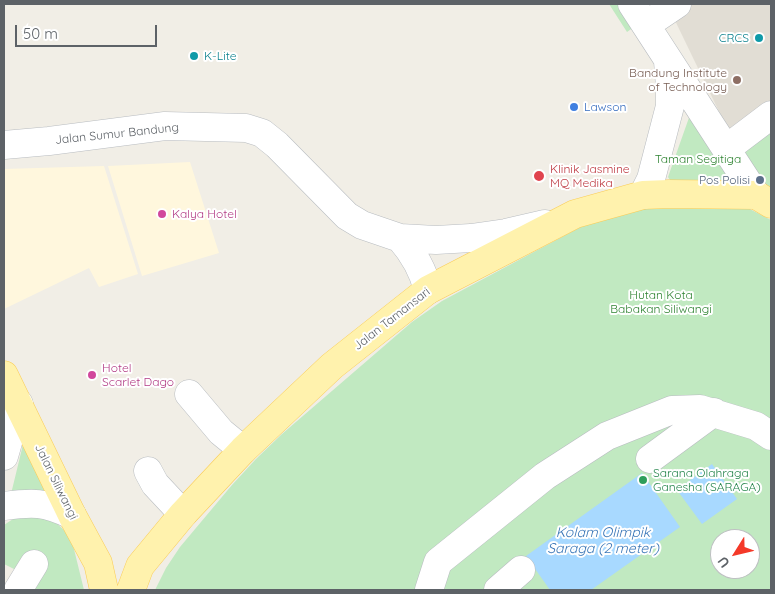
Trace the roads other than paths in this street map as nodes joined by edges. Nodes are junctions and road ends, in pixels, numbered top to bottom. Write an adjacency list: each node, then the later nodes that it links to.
1 (677, 4): 2 (street)
2 (639, 14): 3 (street)
3 (668, 60): 6 (street); 7 (street)
4 (771, 115): 6 (street)
5 (4, 145): 10 (street, Jalan Sumur Bandung)
6 (726, 149): 8 (street)
7 (643, 195): 8 (main road, Jalan Tamansari); 9 (main road, Jalan Tamansari)
8 (763, 199)
9 (575, 214): 10 (street, Jalan Sumur Bandung); 11 (main road, Jalan Tamansari)
10 (400, 238): 11 (street)
11 (428, 290): 17 (main road, Jalan Tamansari)
12 (4, 375): 14 (main road, Jalan Siliwangi)
13 (189, 394): 17 (street)
14 (19, 404): 18 (street); 23 (main road, Jalan Siliwangi)
15 (714, 412): 16 (street); 19 (street); 30 (street)
16 (771, 436)
17 (243, 450): 22 (main road, Jalan Tamansari)
18 (4, 456)
19 (650, 459)
20 (148, 471): 22 (street)
21 (4, 506): 23 (street)
22 (183, 514): 27 (main road, Jalan Tamansari)
23 (72, 515): 25 (main road, Jalan Siliwangi)
24 (34, 564): 28 (street)
25 (98, 564): 27 (main road, Jalan Tamansari); 29 (main road, Jalan Siliwangi)
26 (521, 570): 31 (street)
27 (135, 578)
28 (18, 590)
29 (104, 590)
30 (429, 590)
31 (498, 590)

